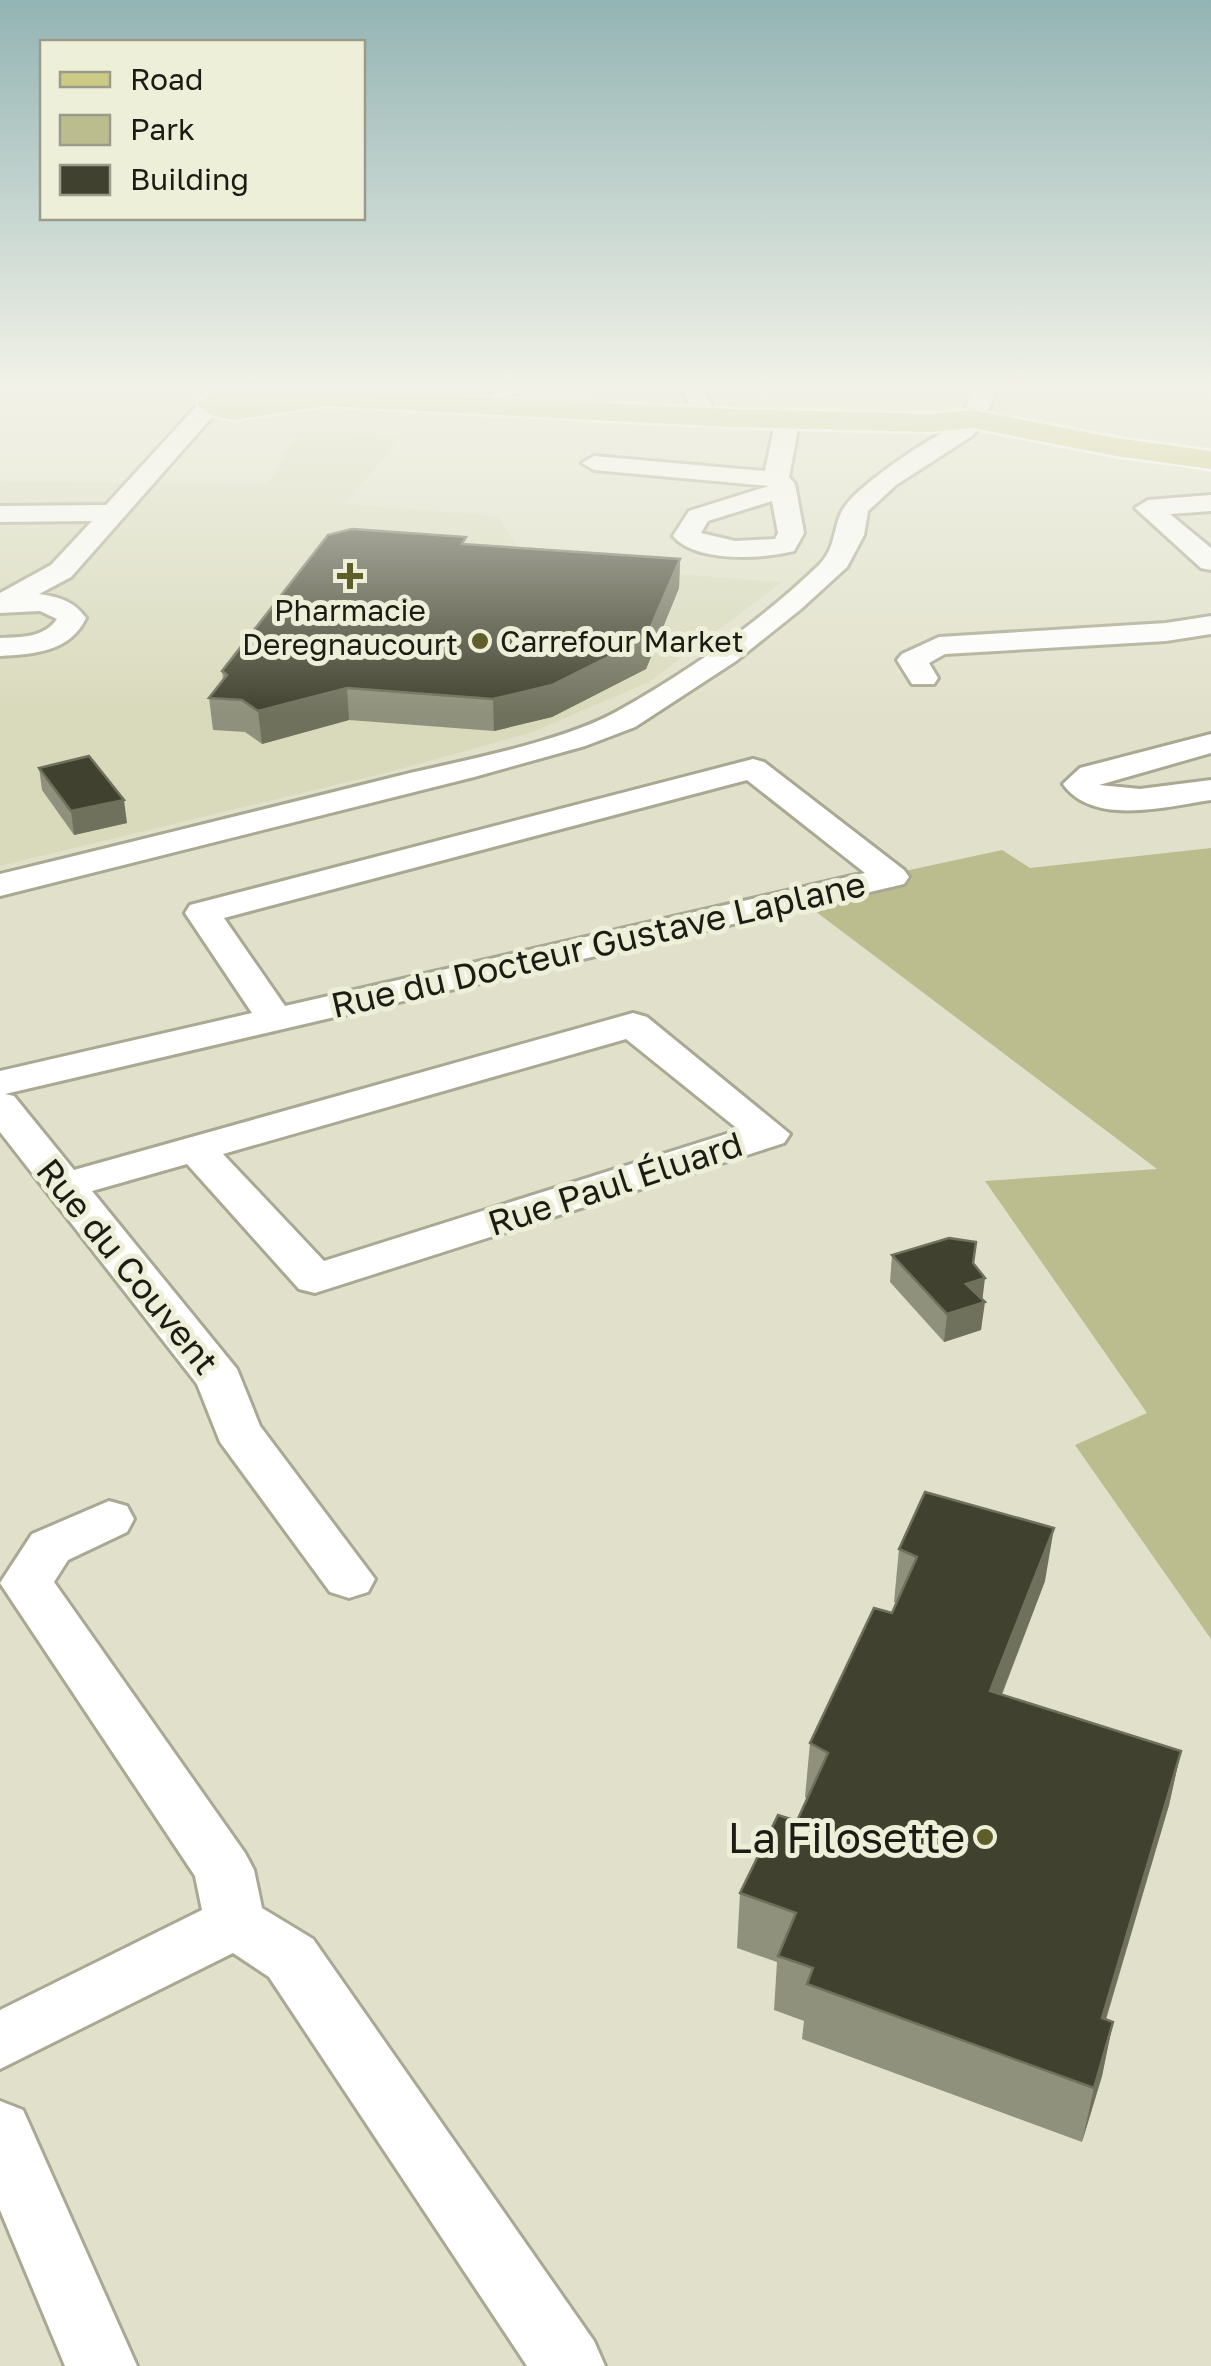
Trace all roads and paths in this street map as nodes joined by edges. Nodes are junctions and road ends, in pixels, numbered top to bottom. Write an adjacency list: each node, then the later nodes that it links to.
1 (134, 493): 4 (street)
2 (873, 493): 17 (street)
3 (1211, 504): 6 (street)
4 (114, 512): 5 (street); 7 (street)
5 (0, 514)
6 (1211, 562)
7 (61, 571): 8 (street); 9 (street)
8 (0, 604): 9 (street)
9 (58, 607): 11 (street)
10 (1211, 625): 14 (street)
11 (47, 640): 12 (street); 13 (street)
12 (0, 646)
13 (0, 664)
14 (923, 678)
15 (1211, 742): 16 (street)
16 (1211, 790)
17 (0, 885)
18 (274, 1018): 18 (street, Rue du Docteur Gustave Laplane); 19 (street, Rue du Docteur Gustave Laplane)
19 (0, 1084)
20 (0, 1105): 22 (street, Rue du Couvent)
21 (196, 1149): 21 (street, Rue Paul Éluard); 22 (street, Rue Paul Éluard)
22 (63, 1186): 24 (street, Rue du Couvent)
23 (109, 1519): 25 (street)
24 (349, 1579)
25 (235, 1923): 26 (street); 29 (street)
26 (0, 2041)
27 (0, 2131): 28 (street)
28 (85, 2359)
29 (568, 2366)

